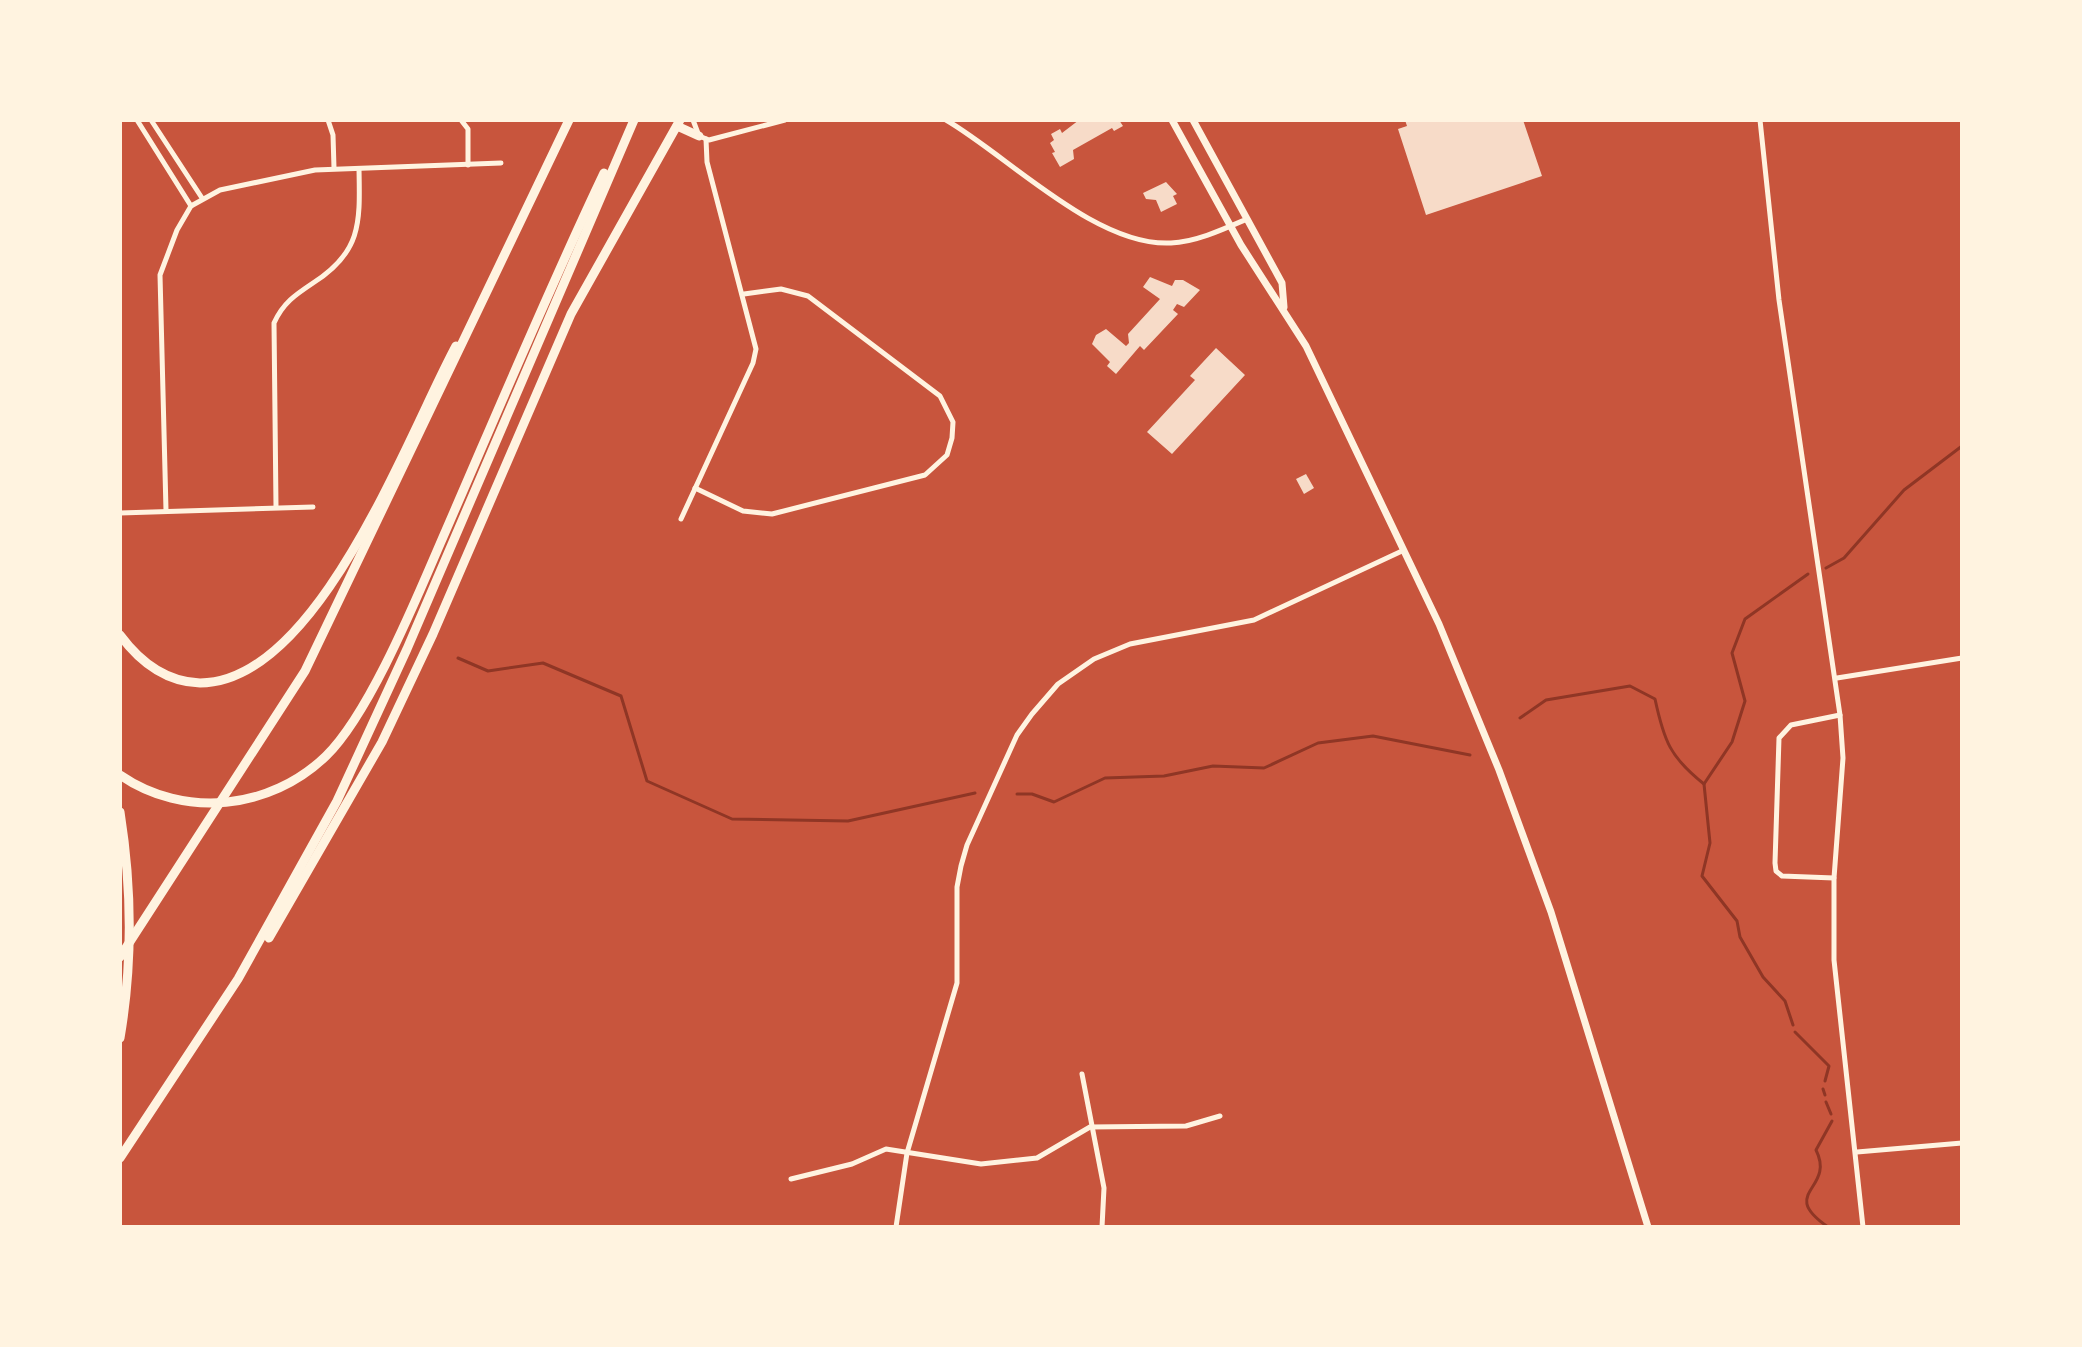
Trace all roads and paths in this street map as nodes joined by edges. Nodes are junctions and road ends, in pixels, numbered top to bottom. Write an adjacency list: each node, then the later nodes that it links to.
1 (137, 120): 19 (street)
2 (151, 120): 19 (street)
3 (328, 120): 17 (street)
4 (461, 120): 16 (street)
5 (569, 120): 22 (highway)
6 (632, 120): 36 (highway); 40 (highway)
7 (693, 120): 14 (street)
8 (785, 120): 14 (street)
9 (946, 120): 21 (street)
10 (1172, 120): 21 (main road)
11 (1193, 120): 20 (main road)
12 (1760, 120): 34 (street)
13 (678, 123): 14 (highway); 40 (highway)
14 (702, 138): 23 (street)
15 (501, 163): 16 (street)
16 (468, 165): 18 (street)
17 (334, 168): 18 (street); 19 (street)
18 (359, 169): 26 (street)
19 (197, 201): 28 (street)
20 (1247, 219): 21 (street); 24 (main road)
21 (1230, 226): 24 (main road)
22 (491, 284): 32 (highway); 39 (highway)
23 (744, 294): 25 (street); 25 (street)
24 (1284, 307): 31 (main road)
25 (695, 488): 30 (street)
26 (276, 507): 27 (street); 28 (street)
27 (313, 507)
28 (166, 510): 29 (street)
29 (120, 513)
30 (681, 519)
31 (1402, 551): 47 (street); 52 (main road)
32 (120, 635)
33 (1962, 658): 34 (street)
34 (1836, 678): 35 (street)
35 (1840, 715): 38 (street); 38 (street)
36 (120, 775)
37 (120, 812): 41 (highway)
38 (1834, 878): 46 (street)
39 (120, 957)
40 (238, 979): 48 (highway)
41 (120, 1038)
42 (1082, 1074): 44 (street)
43 (1220, 1116): 44 (street)
44 (1090, 1127): 47 (street); 51 (street)
45 (1962, 1143): 46 (street)
46 (1857, 1152): 53 (street)
47 (907, 1153): 49 (street); 50 (street)
48 (120, 1158)
49 (791, 1179)
50 (896, 1227)
51 (1102, 1227)
52 (1648, 1227)
53 (1863, 1227)

